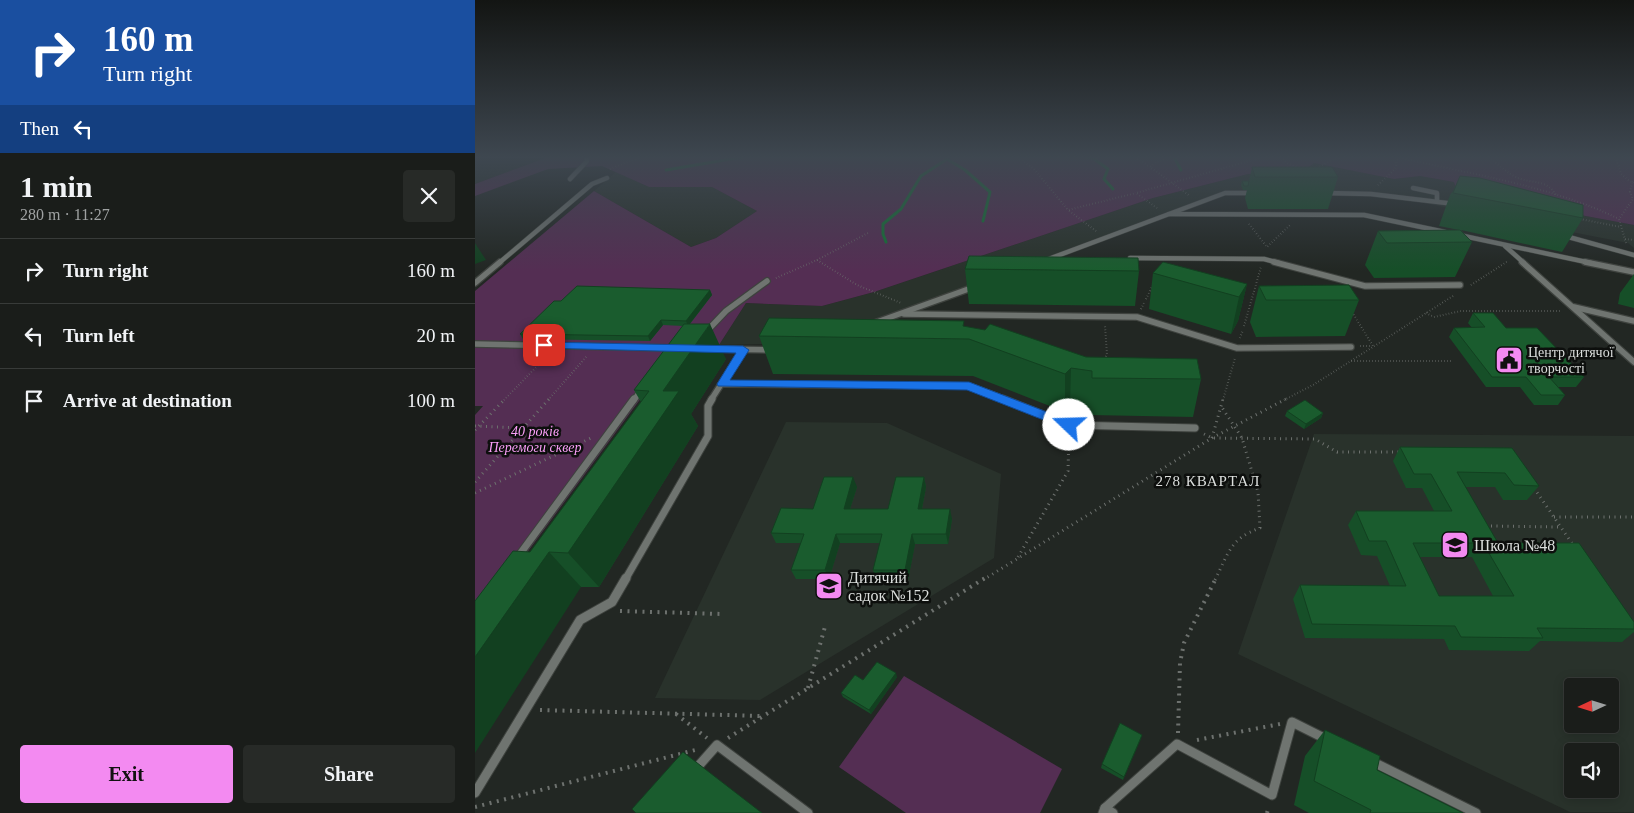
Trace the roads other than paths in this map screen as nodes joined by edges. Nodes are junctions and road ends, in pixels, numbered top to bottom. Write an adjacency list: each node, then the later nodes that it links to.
1 (579, 195): 19 (lane)
2 (1220, 195): 7 (lane)
3 (1377, 195): 5 (lane)
4 (1439, 195): 5 (lane)
5 (1437, 201): 6 (lane)
6 (1458, 205)
7 (1168, 214): 8 (lane); 13 (lane)
8 (1447, 232)
9 (1457, 234): 11 (lane)
10 (1563, 235): 12 (lane)
11 (1503, 244): 17 (lane); 22 (lane)
12 (1634, 255)
13 (1052, 258): 14 (lane); 16 (lane)
14 (1071, 258)
15 (1128, 258): 21 (lane)
16 (1043, 261)
17 (1634, 272)
18 (767, 281): 26 (lane)
19 (475, 283)
20 (980, 284): 23 (lane)
21 (1462, 287)
22 (1572, 306): 24 (lane); 33 (lane)
23 (900, 314): 25 (lane); 28 (lane)
24 (1634, 321)
25 (872, 324)
26 (704, 334)
27 (475, 344): 32 (lane)
28 (1351, 346)
29 (705, 349): 30 (lane)
30 (743, 350): 31 (lane); 35 (lane)
31 (780, 350)
32 (668, 355)
33 (1634, 362)
34 (645, 384): 37 (lane)
35 (722, 384): 36 (lane); 42 (lane)
36 (1195, 428)
37 (515, 561)
38 (1292, 722): 39 (lane); 43 (lane)
39 (1336, 743)
40 (1362, 756): 45 (lane)
41 (687, 779): 44 (lane)
42 (475, 793)
43 (1107, 811)
44 (808, 813)
45 (1476, 813)

